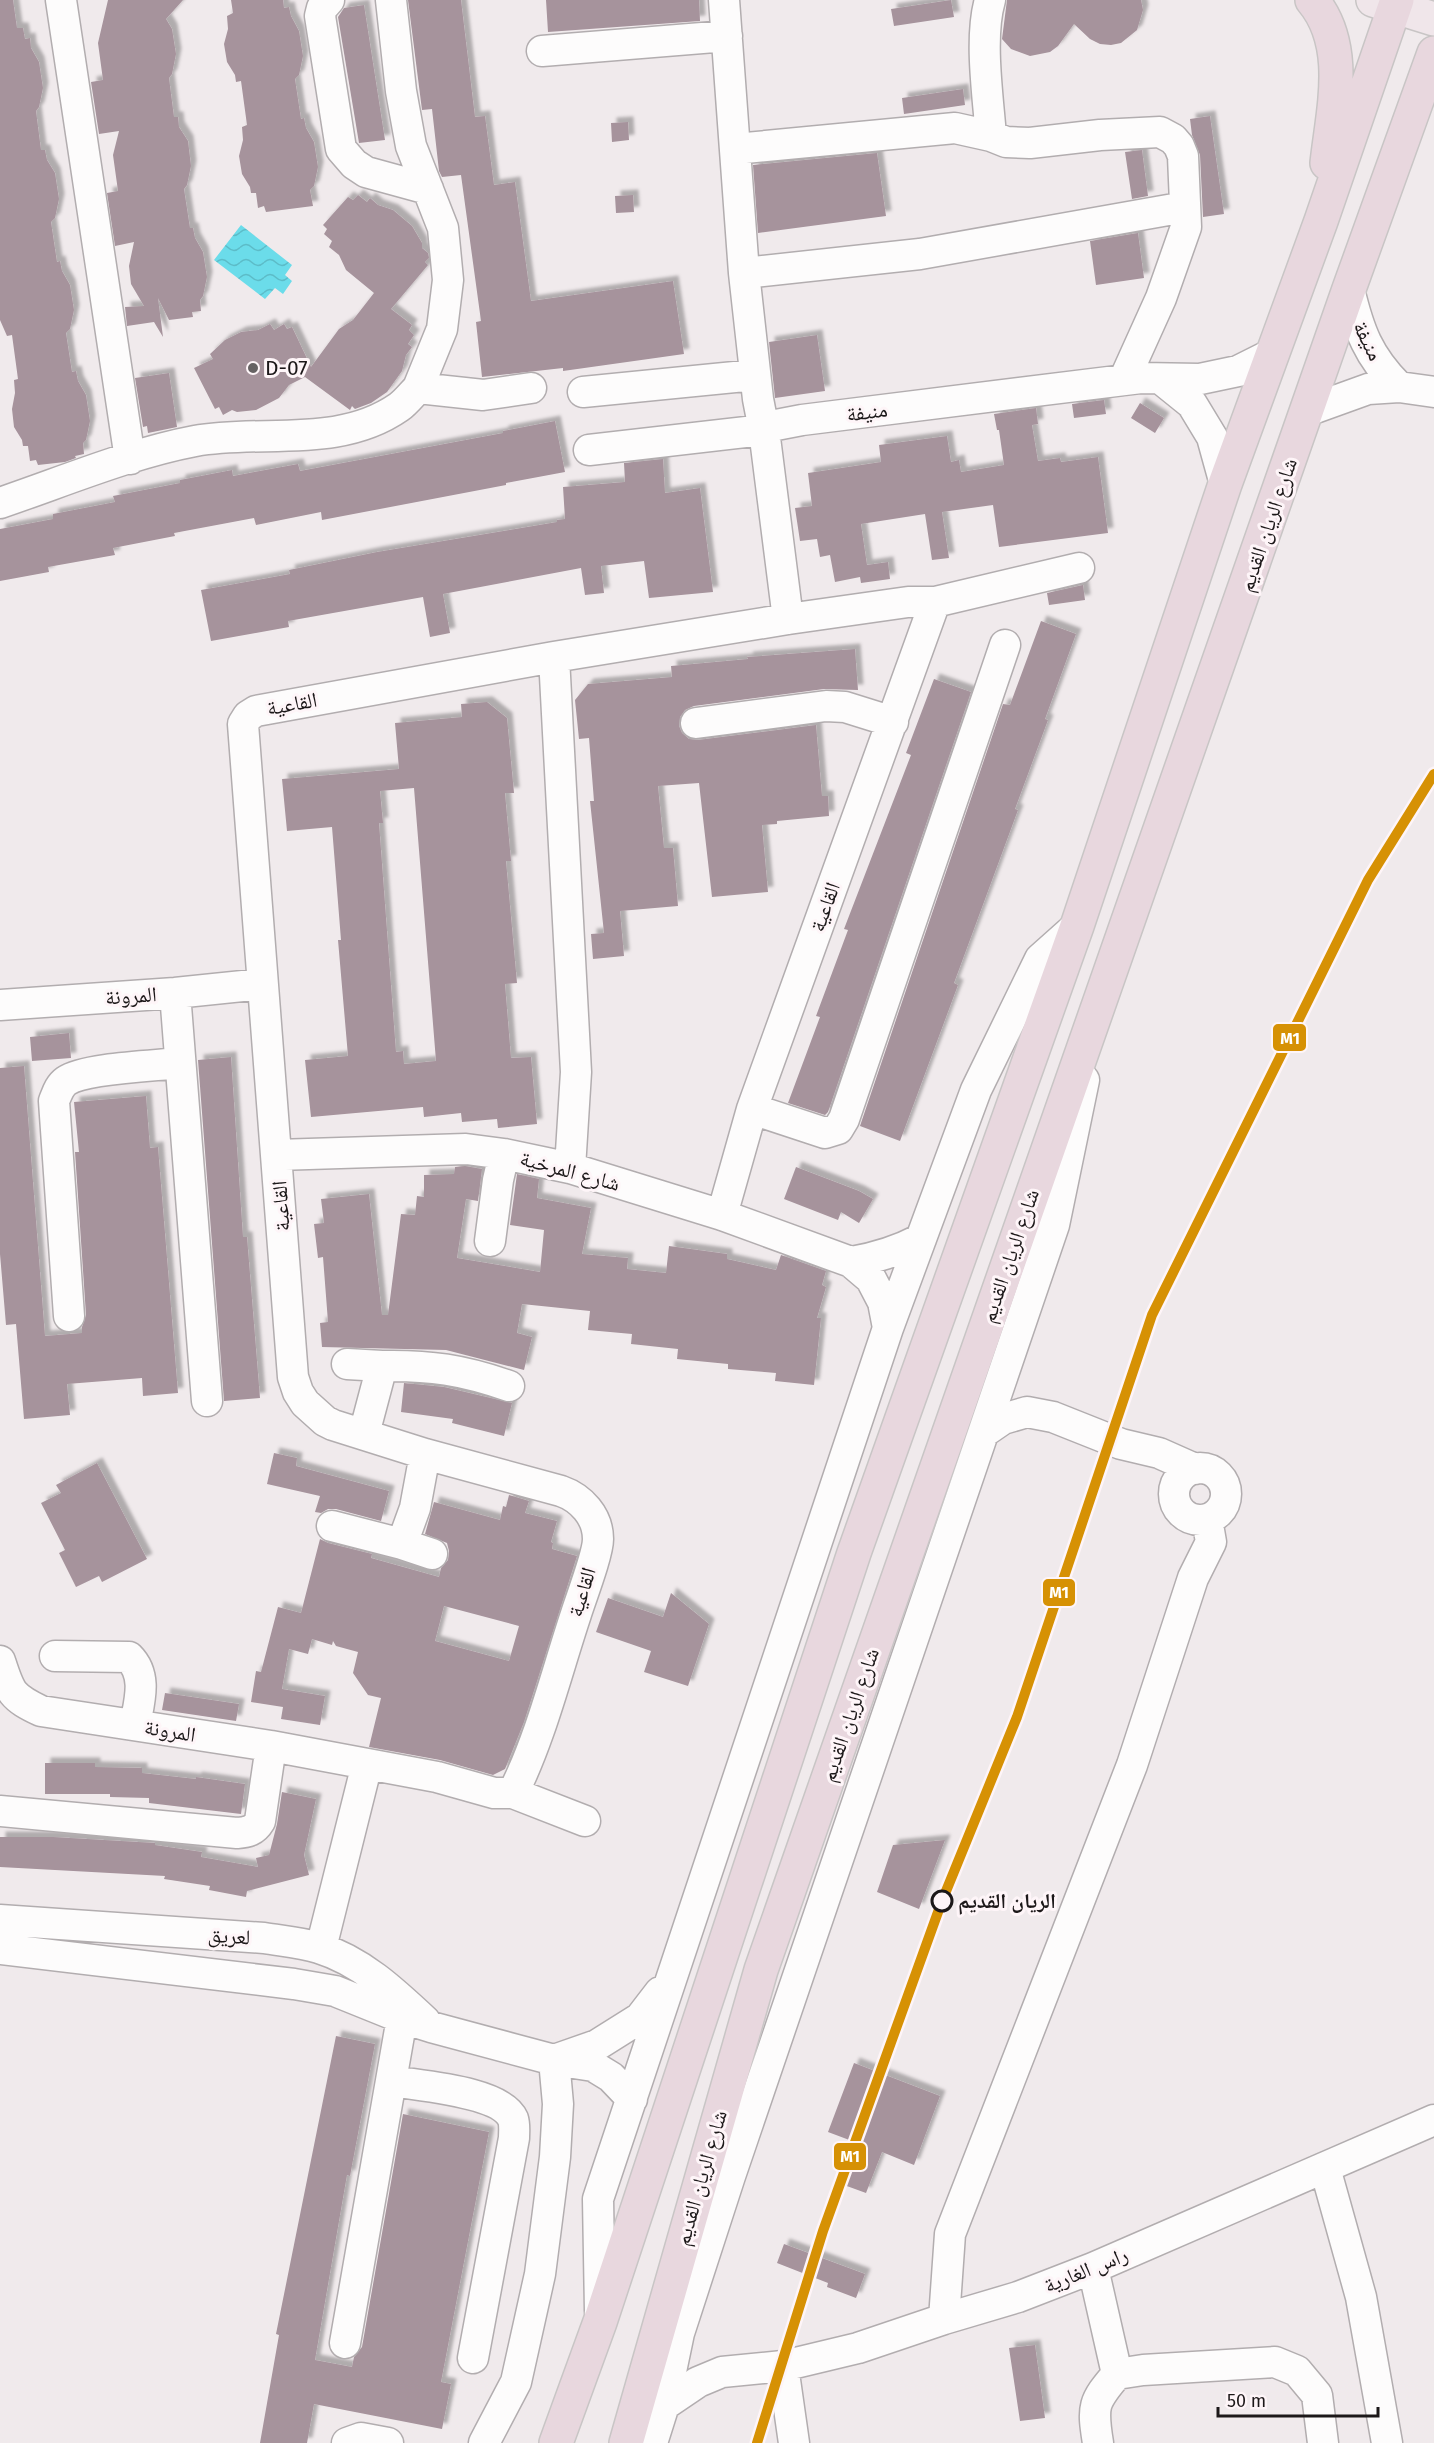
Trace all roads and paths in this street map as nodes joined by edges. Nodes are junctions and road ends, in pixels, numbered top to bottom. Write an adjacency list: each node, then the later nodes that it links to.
1 (61, 0): 33 (street)
2 (329, 0): 15 (street)
3 (391, 0): 15 (street)
4 (724, 0): 9 (street)
5 (990, 0): 13 (street)
6 (1312, 0): 17 (highway)
7 (1391, 2): 8 (main road); 17 (highway)
8 (1434, 19)
9 (726, 36): 10 (street); 14 (street)
10 (542, 51)
11 (1434, 53): 18 (highway, شارع الريان القديم)
12 (1434, 121): 18 (highway)
13 (991, 136): 14 (street); 16 (street)
14 (735, 149): 19 (street)
15 (429, 189): 26 (street)
16 (1185, 207): 19 (street); 23 (street)
17 (1320, 221): 21 (highway)
18 (1370, 237): 20 (highway, شارع الريان القديم)
19 (744, 273): 22 (street)
20 (1349, 289): 25 (street, منيفة); 30 (highway, شارع الريان القديم)
21 (1272, 354): 24 (street, منيفة); 34 (highway)
22 (755, 375): 28 (street); 31 (street)
23 (1124, 380): 24 (street, منيفة); 31 (street, منيفة)
24 (1161, 380): 34 (street)
25 (1399, 387): 29 (street, منيفة); 30 (street, منيفة)
26 (418, 388): 27 (street); 33 (street)
27 (531, 388)
28 (583, 392)
29 (1434, 392)
30 (1307, 411): 46 (highway, شارع الريان القديم)
31 (764, 430): 32 (street, منيفة); 38 (street)
32 (589, 450)
33 (130, 459): 35 (street)
34 (1225, 484): 43 (highway)
35 (0, 504)
36 (1079, 568): 37 (street, القاعية)
37 (935, 602): 38 (street, القاعية); 41 (street, القاعية)
38 (788, 619): 40 (street, القاعية)
39 (1005, 645): 49 (street)
40 (554, 657): 44 (street, القاعية); 52 (street)
41 (893, 722): 42 (street); 49 (street, القاعية)
42 (696, 723)
43 (1077, 926): 54 (street); 94 (highway)
44 (262, 984): 45 (street, المرونة); 51 (street, القاعية)
45 (175, 993): 47 (street, المرونة); 48 (street)
46 (1102, 996): 59 (street, شارع الريان القديم); 106 (highway, شارع الريان القديم)
47 (0, 1005)
48 (180, 1063): 57 (street); 63 (street)
49 (752, 1109): 53 (street, القاعية)
50 (504, 1154): 51 (street, شارع المرخية); 52 (street, شارع المرخية); 55 (street)
51 (277, 1155): 66 (street, القاعية)
52 (570, 1168): 53 (street, شارع المرخية)
53 (722, 1215): 56 (street, شارع المرخية)
54 (921, 1239): 56 (street); 58 (street)
55 (490, 1241)
56 (851, 1262): 58 (street, شارع المرخية)
57 (69, 1316)
58 (888, 1328): 84 (street)
59 (1011, 1354): 64 (street); 65 (street, شارع الريان القديم)
60 (347, 1364): 61 (street)
61 (382, 1366): 62 (street); 66 (street)
62 (509, 1386)
63 (207, 1401)
64 (1053, 1417): 65 (street); 68 (street)
65 (984, 1432): 95 (street, شارع الريان القديم)
66 (364, 1434): 67 (street, القاعية)
67 (425, 1454): 71 (street); 78 (street, القاعية)
68 (1185, 1477): 69 (street); 69 (street)
69 (1199, 1519): 93 (street)
70 (332, 1526): 71 (street)
71 (402, 1544): 72 (street)
72 (432, 1554)
73 (54, 1656): 75 (street)
74 (0, 1661): 75 (street, المرونة)
75 (135, 1725): 76 (street, المرونة)
76 (271, 1746): 77 (street, المرونة); 79 (street)
77 (367, 1764): 78 (street, المرونة); 82 (street)
78 (513, 1793): 80 (street, المرونة)
79 (0, 1811)
80 (585, 1821)
81 (0, 1920): 82 (street, لعريق)
82 (321, 1948): 86 (street, لعريق)
83 (0, 1949): 85 (street, لعريق)
84 (670, 1980): 87 (street); 89 (street)
85 (402, 2018): 86 (street, لعريق); 88 (street)
86 (431, 2027): 87 (street, لعريق)
87 (554, 2060): 89 (street, لعريق); 104 (street)
88 (392, 2081): 96 (street); 97 (street)
89 (632, 2099): 94 (street)
90 (1434, 2120): 91 (street, راس الغارية)
91 (1325, 2168): 92 (street, راس الغارية); 111 (street)
92 (1093, 2268): 93 (street, راس الغارية); 100 (street)
93 (944, 2319): 98 (street, راس الغارية)
94 (600, 2322): 105 (highway)
95 (679, 2333): 99 (street); 101 (street, شارع الريان القديم)
96 (345, 2343)
97 (473, 2358)
98 (783, 2366): 99 (street, راس الغارية); 108 (street)
99 (722, 2372): 101 (street, راس الغارية)
100 (1117, 2374): 109 (street); 110 (street)
101 (664, 2405): 107 (street, شارع الريان القديم)
102 (347, 2443): 103 (street)
103 (388, 2443)
104 (484, 2443)
105 (556, 2443)
106 (627, 2443)
107 (652, 2443)
108 (794, 2443)
109 (1098, 2443)
110 (1323, 2443)
111 (1387, 2443)

